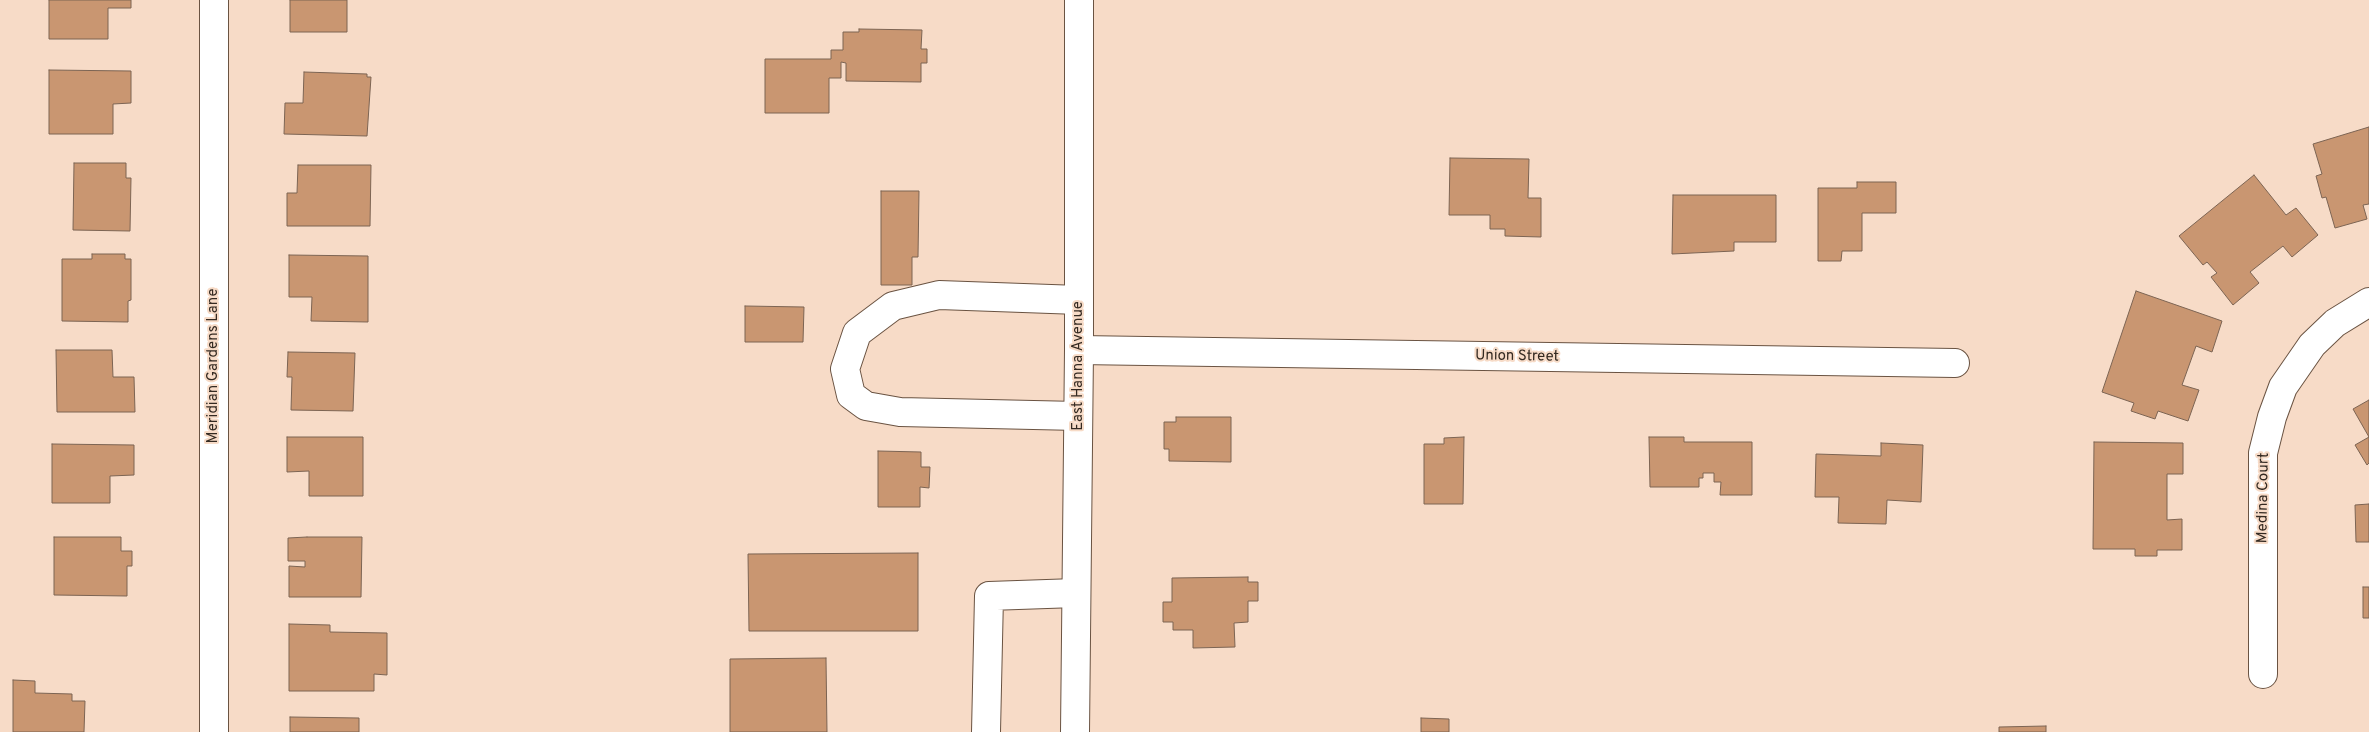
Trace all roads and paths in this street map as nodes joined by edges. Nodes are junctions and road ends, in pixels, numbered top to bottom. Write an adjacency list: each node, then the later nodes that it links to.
1 (214, 0): 10 (street, Meridian Gardens Lane)
2 (1079, 0): 3 (street, East Hanna Avenue)
3 (1079, 300): 5 (street, East Hanna Avenue); 7 (street)
4 (2369, 302): 9 (street, Medina Court)
5 (1079, 350): 6 (street, Union Street); 7 (street, East Hanna Avenue)
6 (1955, 363)
7 (1078, 416): 8 (street, East Hanna Avenue)
8 (1076, 593): 11 (street); 12 (street, East Hanna Avenue)
9 (2263, 674)
10 (214, 732)
11 (986, 732)
12 (1075, 732)

